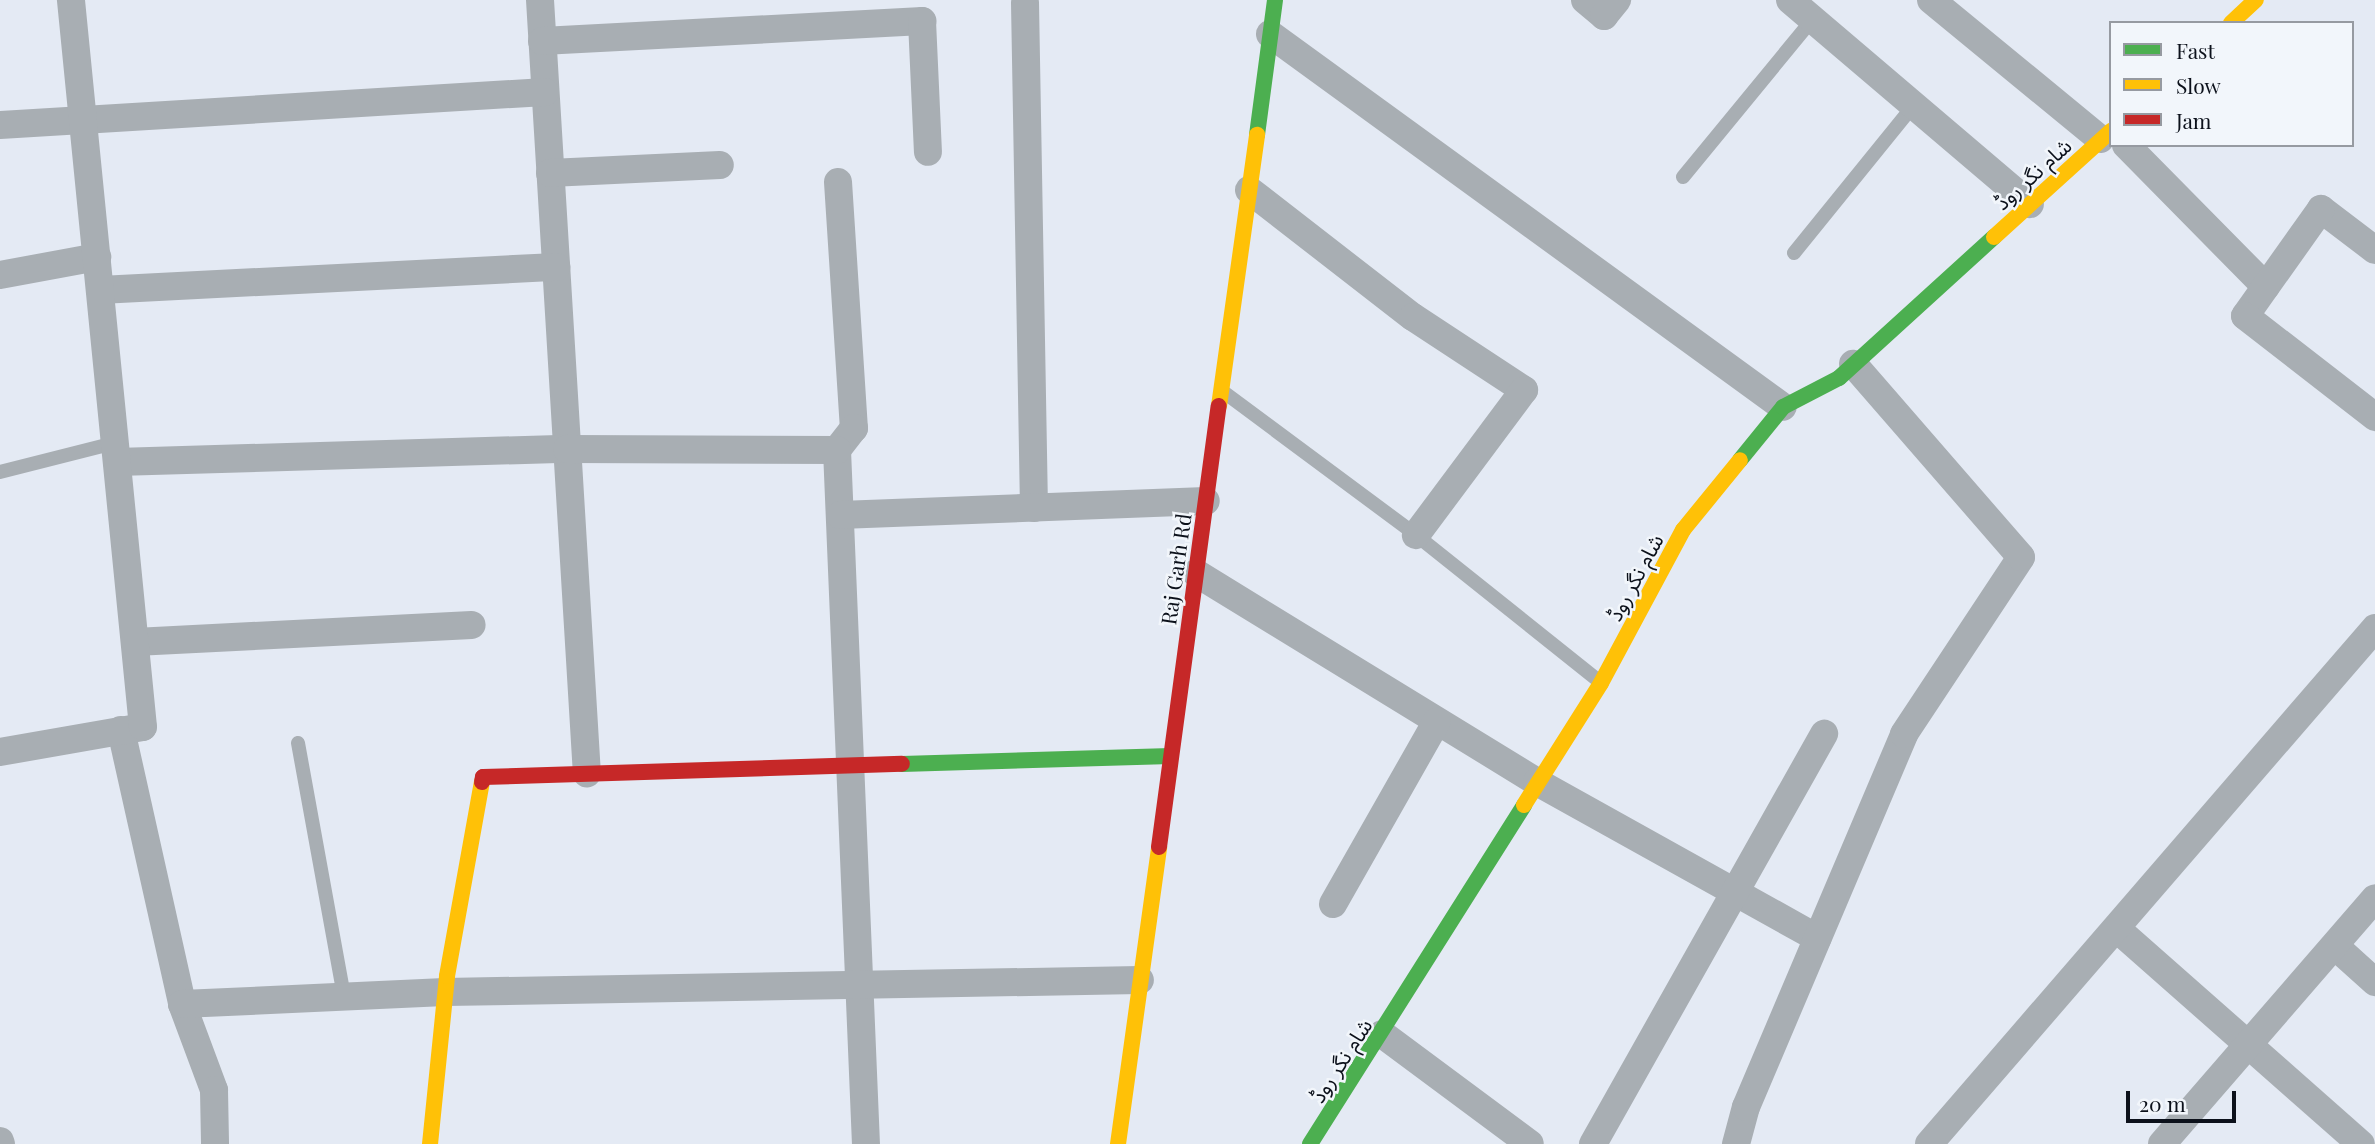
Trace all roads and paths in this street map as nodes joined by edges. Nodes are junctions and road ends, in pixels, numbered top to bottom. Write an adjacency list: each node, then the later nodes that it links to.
1 (71, 0): 16 (street)
2 (540, 0): 13 (street)
3 (1275, 0): 12 (street, Raj Garh Rd)
4 (1585, 0): 5 (street)
5 (1617, 0)
6 (1790, 0): 10 (street)
7 (1931, 0): 18 (street)
8 (2256, 0): 11 (street)
9 (1025, 3): 44 (street)
10 (1813, 19): 15 (street); 24 (lane)
11 (2233, 21)
12 (1270, 34): 26 (street, Raj Garh Rd); 37 (street)
13 (542, 41): 14 (street); 21 (street)
14 (545, 92): 16 (street); 23 (street)
15 (1914, 105): 27 (street); 29 (lane)
16 (82, 118): 17 (street); 30 (street)
17 (0, 124)
18 (2109, 136)
19 (2109, 140): 27 (street, شام نگر روڈ)
20 (2121, 147): 33 (street)
21 (929, 152)
22 (720, 165): 23 (street)
23 (550, 173): 31 (street)
24 (1683, 177)
25 (838, 182): 40 (street)
26 (1249, 190): 36 (street, Raj Garh Rd); 46 (street)
27 (2030, 204): 35 (street, شام نگر روڈ)
28 (2375, 250): 33 (street)
29 (1794, 253)
30 (97, 257): 32 (street); 34 (street)
31 (556, 267): 34 (street); 39 (street)
32 (0, 275)
33 (2266, 286): 38 (street)
34 (100, 290): 41 (street)
35 (1853, 364): 37 (street, شام نگر روڈ); 65 (street)
36 (1221, 390): 43 (street, Raj Garh Rd); 46 (lane)
37 (1783, 407): 51 (street, شام نگر روڈ)
38 (2375, 417)
39 (567, 449): 40 (street); 41 (street); 59 (street)
40 (837, 450): 45 (street)
41 (116, 452): 42 (lane); 50 (street)
42 (0, 472)
43 (1206, 501): 44 (street); 47 (street, Raj Garh Rd)
44 (1034, 508): 45 (street)
45 (840, 515): 58 (street)
46 (1416, 535): 51 (lane)
47 (1196, 573): 52 (street); 57 (street, Raj Garh Rd)
48 (472, 625): 50 (street)
49 (2375, 628): 64 (street)
50 (135, 642): 53 (street)
51 (1601, 683): 60 (street, شام نگر روڈ)
52 (1437, 721): 60 (street); 63 (street)
53 (121, 730): 56 (street); 72 (street)
54 (1824, 734): 61 (street)
55 (298, 743): 71 (lane)
56 (2, 745)
57 (1171, 757): 58 (street); 67 (street, Raj Garh Rd)
58 (850, 766): 59 (street); 69 (street)
59 (587, 774): 70 (street)
60 (1536, 782): 61 (street); 73 (street, شام نگر روڈ)
61 (1735, 892): 65 (street); 81 (street)
62 (2375, 898): 66 (street)
63 (1334, 904)
64 (2117, 929): 74 (street); 83 (street)
65 (1817, 938): 82 (street)
66 (2335, 946): 68 (street); 74 (street)
67 (1140, 980): 69 (street); 78 (street, Raj Garh Rd)
68 (2375, 982)
69 (859, 984): 70 (street); 77 (street)
70 (446, 992): 71 (street); 76 (street)
71 (344, 996): 72 (street)
72 (182, 1004): 75 (street)
73 (1382, 1034): 79 (street, شام نگر روڈ); 80 (street)
74 (2250, 1047): 84 (street); 85 (street)
75 (215, 1144)
76 (430, 1144)
77 (866, 1144)
78 (1118, 1144)
79 (1310, 1144)
80 (1530, 1144)
81 (1593, 1144)
82 (1736, 1144)
83 (1928, 1144)
84 (2162, 1144)
85 (2361, 1144)

